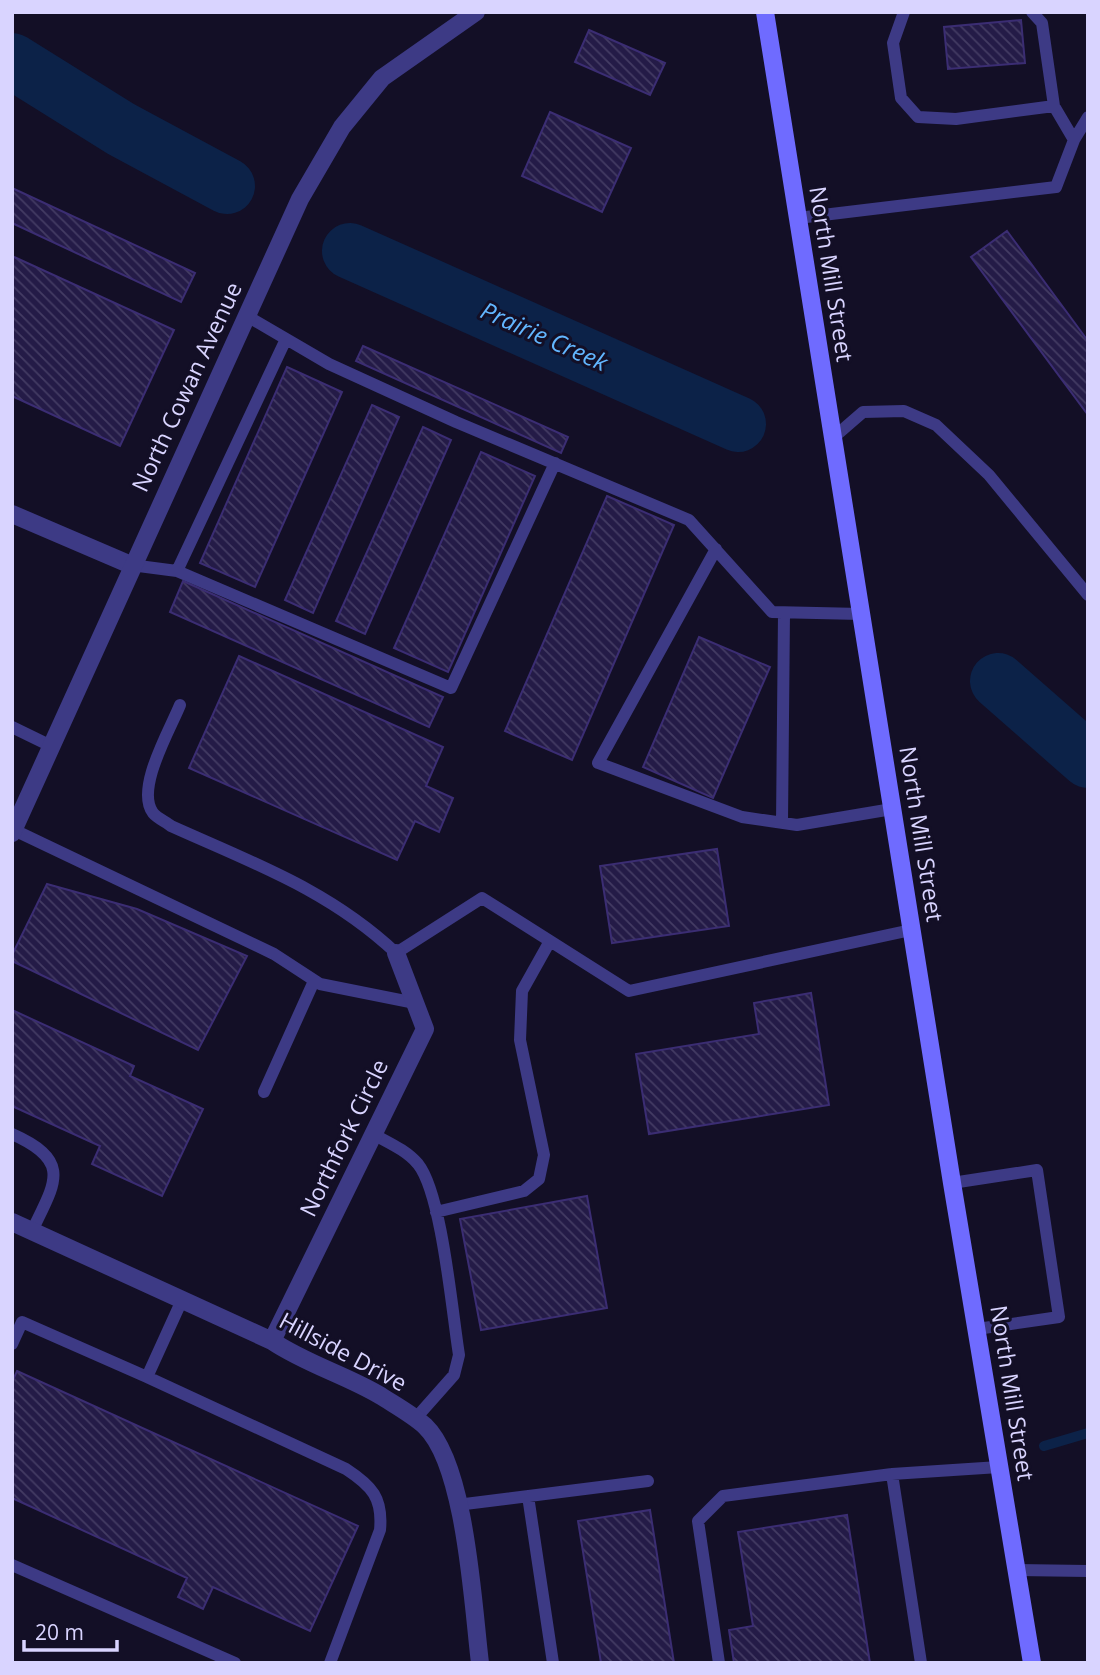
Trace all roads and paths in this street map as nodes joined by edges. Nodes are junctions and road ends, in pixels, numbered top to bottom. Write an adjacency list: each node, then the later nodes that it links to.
1 (765, 12): 8 (main road, North Mill Street)
2 (904, 12): 5 (lane)
3 (1032, 12): 5 (lane)
4 (468, 15): 9 (street, North Cowan Avenue)
5 (1054, 106): 7 (lane)
6 (1088, 117): 7 (lane)
7 (1074, 140): 8 (lane)
8 (798, 218): 11 (main road, North Mill Street)
9 (247, 316): 10 (lane); 15 (street, North Cowan Avenue)
10 (286, 339): 12 (lane); 16 (lane)
11 (833, 438): 17 (lane); 19 (main road, North Mill Street)
12 (555, 463): 14 (lane); 16 (lane)
13 (12, 513): 15 (street)
14 (716, 549): 18 (lane); 24 (lane)
15 (131, 565): 16 (lane); 22 (street, North Cowan Avenue)
16 (177, 571)
17 (1088, 595)
18 (784, 613): 19 (lane); 24 (lane)
19 (861, 614): 23 (main road, North Mill Street)
20 (180, 705): 28 (lane)
21 (12, 727): 22 (lane)
22 (51, 746): 25 (street, North Cowan Avenue)
23 (892, 809): 24 (lane); 26 (main road, North Mill Street)
24 (782, 823)
25 (13, 831): 29 (lane)
26 (911, 930): 27 (lane); 34 (main road, North Mill Street)
27 (550, 942): 28 (lane); 35 (lane)
28 (396, 953): 30 (street, Northfork Circle)
29 (314, 981): 30 (lane); 31 (lane)
30 (415, 1003): 33 (street, Northfork Circle)
31 (264, 1092)
32 (12, 1134): 36 (lane)
33 (373, 1134): 35 (lane); 39 (street, Northfork Circle)
34 (952, 1183): 38 (main road, North Mill Street); 38 (lane)
35 (436, 1212): 42 (lane)
36 (18, 1227): 37 (street, Hillside Drive)
37 (182, 1300): 39 (street, Hillside Drive); 41 (lane)
38 (977, 1329): 43 (main road, North Mill Street)
39 (271, 1341): 42 (street, Hillside Drive)
40 (12, 1344): 41 (lane)
41 (146, 1377): 52 (lane)
42 (415, 1419): 47 (street, Hillside Drive)
43 (999, 1467): 44 (lane); 49 (main road, North Mill Street)
44 (892, 1474): 55 (lane); 56 (lane)
45 (648, 1481): 46 (lane)
46 (528, 1496): 47 (lane); 54 (lane)
47 (457, 1505): 53 (street, Hillside Drive)
48 (12, 1565): 51 (lane)
49 (1017, 1570): 50 (lane); 57 (main road, North Mill Street)
50 (1088, 1570)
51 (235, 1663)
52 (330, 1663)
53 (480, 1663)
54 (553, 1663)
55 (719, 1663)
56 (921, 1663)
57 (1032, 1663)

